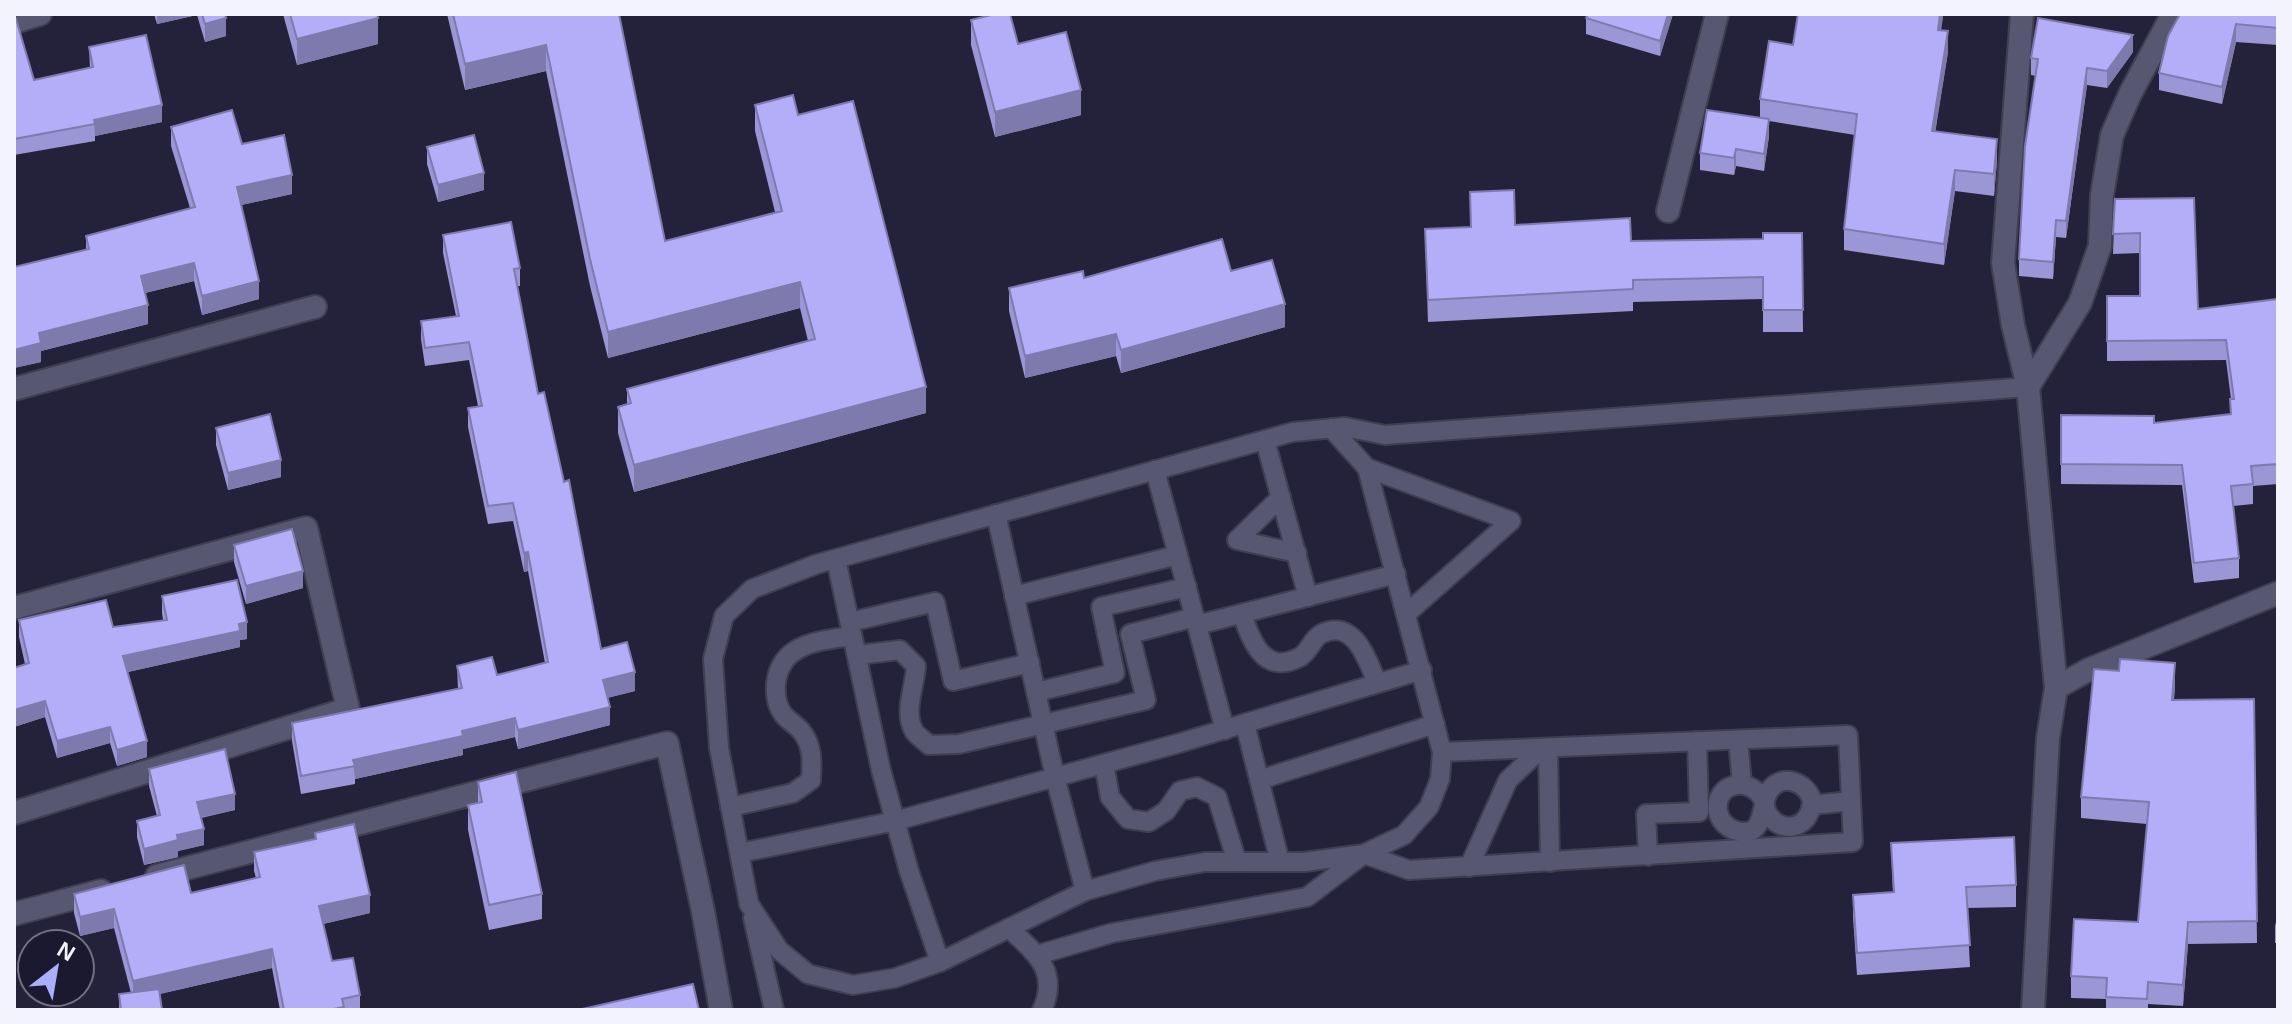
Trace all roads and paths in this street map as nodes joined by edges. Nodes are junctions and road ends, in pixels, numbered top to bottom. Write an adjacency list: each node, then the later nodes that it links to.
1 (40, 14): 5 (street)
2 (1717, 14): 6 (street)
3 (2022, 14): 8 (street)
4 (2173, 14): 8 (street)
5 (14, 22)
6 (1668, 211)
7 (315, 307): 9 (street)
8 (2028, 387): 10 (lane); 33 (street)
9 (14, 389)
10 (1331, 428): 11 (lane); 12 (lane)
11 (1265, 440): 13 (lane); 14 (lane)
12 (1367, 468): 19 (lane); 26 (lane)
13 (1155, 470): 15 (lane); 17 (lane)
14 (1281, 497): 16 (lane); 16 (lane)
15 (996, 514): 18 (lane); 22 (lane)
16 (1297, 553): 23 (lane)
17 (1178, 555): 20 (lane); 22 (lane)
18 (836, 559): 28 (lane); 50 (lane)
19 (1396, 574): 23 (lane); 26 (lane)
20 (1187, 587): 27 (lane); 34 (lane)
21 (2278, 593): 33 (street)
22 (1014, 596): 30 (lane)
23 (1308, 597): 25 (lane)
24 (14, 608): 51 (street)
25 (1242, 614): 27 (lane); 32 (lane)
26 (1406, 614): 31 (lane)
27 (1196, 621): 37 (lane); 38 (lane)
28 (851, 629): 29 (lane); 30 (lane); 50 (lane)
29 (857, 655): 37 (lane); 52 (lane)
30 (1030, 663): 34 (lane)
31 (1422, 670): 32 (lane); 36 (lane)
32 (1377, 683): 35 (lane)
33 (2056, 688): 69 (street)
34 (1036, 692): 37 (lane)
35 (1245, 724): 38 (lane); 45 (lane)
36 (1435, 724): 42 (lane); 45 (lane)
37 (1044, 725): 44 (lane)
38 (1225, 730): 43 (lane)
39 (1738, 740): 40 (lane); 46 (lane); 47 (lane)
40 (1697, 741): 41 (lane); 55 (lane)
41 (1545, 748): 42 (lane); 58 (lane); 59 (lane)
42 (1442, 752): 54 (lane)
43 (1104, 764): 44 (lane); 56 (lane)
44 (1055, 777): 52 (lane); 60 (lane)
45 (1259, 780): 57 (lane)
46 (1742, 784): 49 (lane); 49 (lane)
47 (1851, 801): 48 (lane); 55 (lane)
48 (1812, 805): 49 (lane); 49 (lane)
49 (1765, 806)
50 (730, 807): 53 (lane)
51 (14, 813)
52 (895, 821): 53 (lane); 65 (lane)
53 (740, 853): 61 (lane)
54 (1364, 854): 57 (lane); 59 (lane); 64 (lane)
55 (1648, 856): 58 (lane)
56 (1237, 862): 57 (lane); 60 (lane)
57 (1280, 862)
58 (1550, 862): 59 (lane)
59 (1469, 867)
60 (1085, 891): 63 (lane)
61 (749, 904): 65 (lane); 67 (lane)
62 (14, 914): 66 (street)
63 (1009, 928): 64 (lane); 65 (lane)
64 (1037, 955): 68 (lane)
65 (940, 962)
66 (721, 1010)
67 (774, 1010)
68 (1042, 1010)
69 (2033, 1010)

